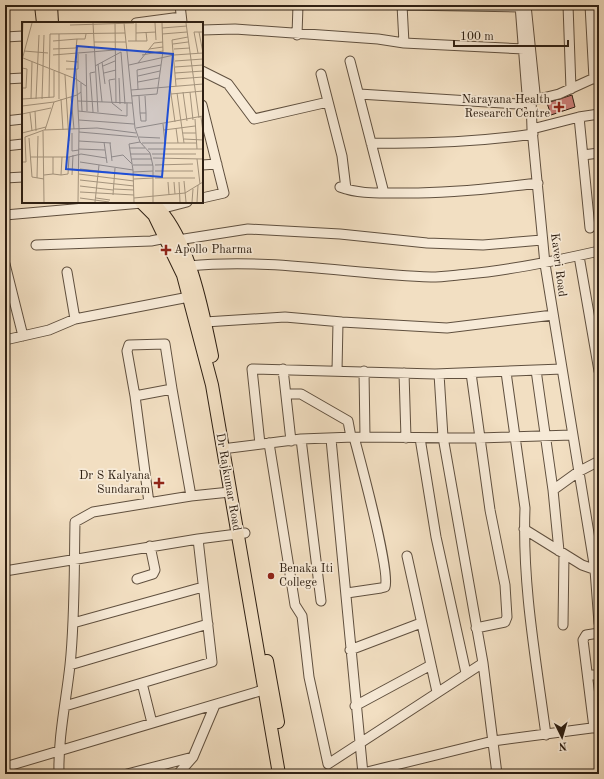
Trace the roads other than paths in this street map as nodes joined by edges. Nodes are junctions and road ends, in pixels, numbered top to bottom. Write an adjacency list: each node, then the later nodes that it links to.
1 (41, 5): 10 (main road)
2 (50, 5): 11 (main road)
3 (180, 5): 9 (street)
4 (298, 5): 14 (street)
5 (402, 5): 8 (street); 17 (street)
6 (568, 5): 25 (street)
7 (590, 5): 23 (street)
8 (522, 6): 18 (street, Kaveri Road); 27 (street, Kaveri Road)
9 (182, 20): 12 (street)
10 (43, 22)
11 (52, 22)
12 (151, 22)
13 (203, 30): 14 (street)
14 (298, 35): 17 (street)
15 (22, 36): 16 (street)
16 (5, 37)
17 (404, 43): 18 (street)
18 (524, 49): 27 (street, Kaveri Road)
19 (350, 61): 26 (street)
20 (203, 72): 28 (street)
21 (321, 74): 28 (street)
22 (22, 78): 24 (street)
23 (597, 78): 25 (street)
24 (5, 79)
25 (571, 89): 27 (street)
26 (359, 94): 27 (street); 36 (street)
27 (531, 100): 35 (street, Kaveri Road)
28 (328, 102): 46 (street)
29 (203, 113): 34 (street)
30 (599, 114): 31 (street)
31 (579, 117): 35 (street); 40 (street)
32 (22, 119): 33 (street)
33 (5, 121)
34 (205, 128): 41 (street)
35 (533, 132): 36 (street); 45 (street, Kaveri Road)
36 (371, 143): 46 (street)
37 (22, 144): 38 (street)
38 (5, 146)
39 (599, 153): 40 (street)
40 (583, 155): 51 (street)
41 (217, 164): 42 (street); 47 (street)
42 (203, 166)
43 (22, 177): 44 (street)
44 (5, 178)
45 (538, 183): 46 (street); 54 (street, Kaveri Road)
46 (384, 193)
47 (203, 198)
48 (168, 203): 49 (street)
49 (149, 204): 50 (street); 52 (main road, Dr Rajkumar Road); 53 (main road, Dr Rajkumar Road)
50 (5, 215)
51 (590, 228)
52 (166, 238): 55 (street); 62 (main road, Dr Rajkumar Road)
53 (178, 240): 54 (street); 60 (main road, Dr Rajkumar Road)
54 (542, 240): 59 (street, Kaveri Road)
55 (36, 245)
56 (599, 252): 57 (street)
57 (579, 256): 59 (street); 75 (street)
58 (5, 264): 63 (street)
59 (545, 264): 60 (street); 64 (street, Kaveri Road)
60 (189, 266): 66 (main road, Dr Rajkumar Road)
61 (67, 272): 65 (street)
62 (189, 297): 65 (street); 96 (main road, Dr Rajkumar Road)
63 (10, 299): 68 (street)
64 (553, 315): 67 (street); 71 (street, Kaveri Road)
65 (76, 319): 68 (street)
66 (205, 322): 67 (street); 96 (main road, Dr Rajkumar Road)
67 (338, 322): 73 (street)
68 (23, 336): 69 (street)
69 (5, 340)
70 (283, 369): 73 (street); 81 (street); 95 (street)
71 (562, 369): 72 (street); 84 (street, Kaveri Road)
72 (536, 370): 76 (street); 83 (street)
73 (337, 371): 74 (street)
74 (364, 371): 77 (street); 86 (street)
75 (599, 371)
76 (506, 372): 79 (street); 88 (street)
77 (404, 373): 78 (street); 89 (street)
78 (440, 374): 79 (street); 87 (street)
79 (471, 374): 91 (street)
80 (172, 389): 82 (street); 82 (street); 101 (street)
81 (286, 394): 85 (street); 94 (street)
82 (135, 396): 102 (street)
83 (545, 435): 84 (street); 88 (street); 99 (street)
84 (572, 435): 98 (street, Kaveri Road)
85 (353, 437): 86 (street); 93 (street); 114 (street)
86 (365, 437): 89 (street)
87 (443, 437): 90 (street); 91 (street); 121 (street)
88 (514, 437): 91 (street); 103 (street)
89 (406, 438): 90 (street)
90 (420, 438): 127 (street)
91 (478, 438): 121 (street)
92 (301, 439): 93 (street); 94 (street); 115 (street)
93 (331, 439): 114 (street)
94 (291, 440): 95 (street)
95 (265, 444): 96 (street); 140 (street)
96 (226, 449): 100 (main road, Dr Rajkumar Road); 104 (main road, Dr Rajkumar Road)
97 (599, 461): 98 (street)
98 (578, 472): 99 (street); 111 (street, Kaveri Road)
99 (553, 490): 107 (street)
100 (230, 492): 101 (street); 104 (main road, Dr Rajkumar Road)
101 (191, 496): 102 (street)
102 (149, 502): 109 (street)
103 (524, 529): 107 (street); 138 (street)
104 (241, 533): 105 (street); 131 (main road, Dr Rajkumar Road)
105 (198, 539): 106 (street); 113 (street)
106 (150, 546): 109 (street); 112 (street)
107 (561, 552): 111 (street); 120 (street)
108 (407, 556): 117 (street)
109 (74, 559): 110 (street); 116 (street)
110 (5, 570)
111 (597, 570): 119 (street, Kaveri Road)
112 (137, 579)
113 (203, 587): 116 (street); 118 (street)
114 (346, 593): 123 (street)
115 (321, 601)
116 (73, 623): 125 (street)
117 (421, 623): 123 (street); 126 (street)
118 (208, 624): 125 (street); 130 (street)
119 (599, 624)
120 (563, 625)
121 (476, 628): 124 (street)
122 (599, 634): 128 (street)
123 (350, 650): 135 (street)
124 (482, 663): 127 (street); 139 (street)
125 (70, 665): 134 (street)
126 (430, 665): 132 (street); 135 (street)
127 (466, 673): 132 (street)
128 (588, 675): 129 (street); 137 (street)
129 (599, 675)
130 (142, 683): 134 (street); 136 (street)
131 (268, 689): 133 (street); 147 (main road, Dr Rajkumar Road); 148 (main road, Dr Rajkumar Road)
132 (437, 692): 140 (street)
133 (215, 705): 136 (street); 142 (street)
134 (64, 706): 141 (street)
135 (355, 706): 140 (street)
136 (152, 724): 141 (street)
137 (596, 728): 138 (street)
138 (546, 735): 139 (street)
139 (493, 741): 149 (street); 150 (street)
140 (359, 745): 149 (street)
141 (59, 751): 143 (street); 144 (street)
142 (193, 757): 145 (street); 146 (street)
143 (5, 767)
144 (59, 774)
145 (127, 774)
146 (178, 774)
147 (279, 774)
148 (287, 774)
149 (363, 774)
150 (497, 774)

